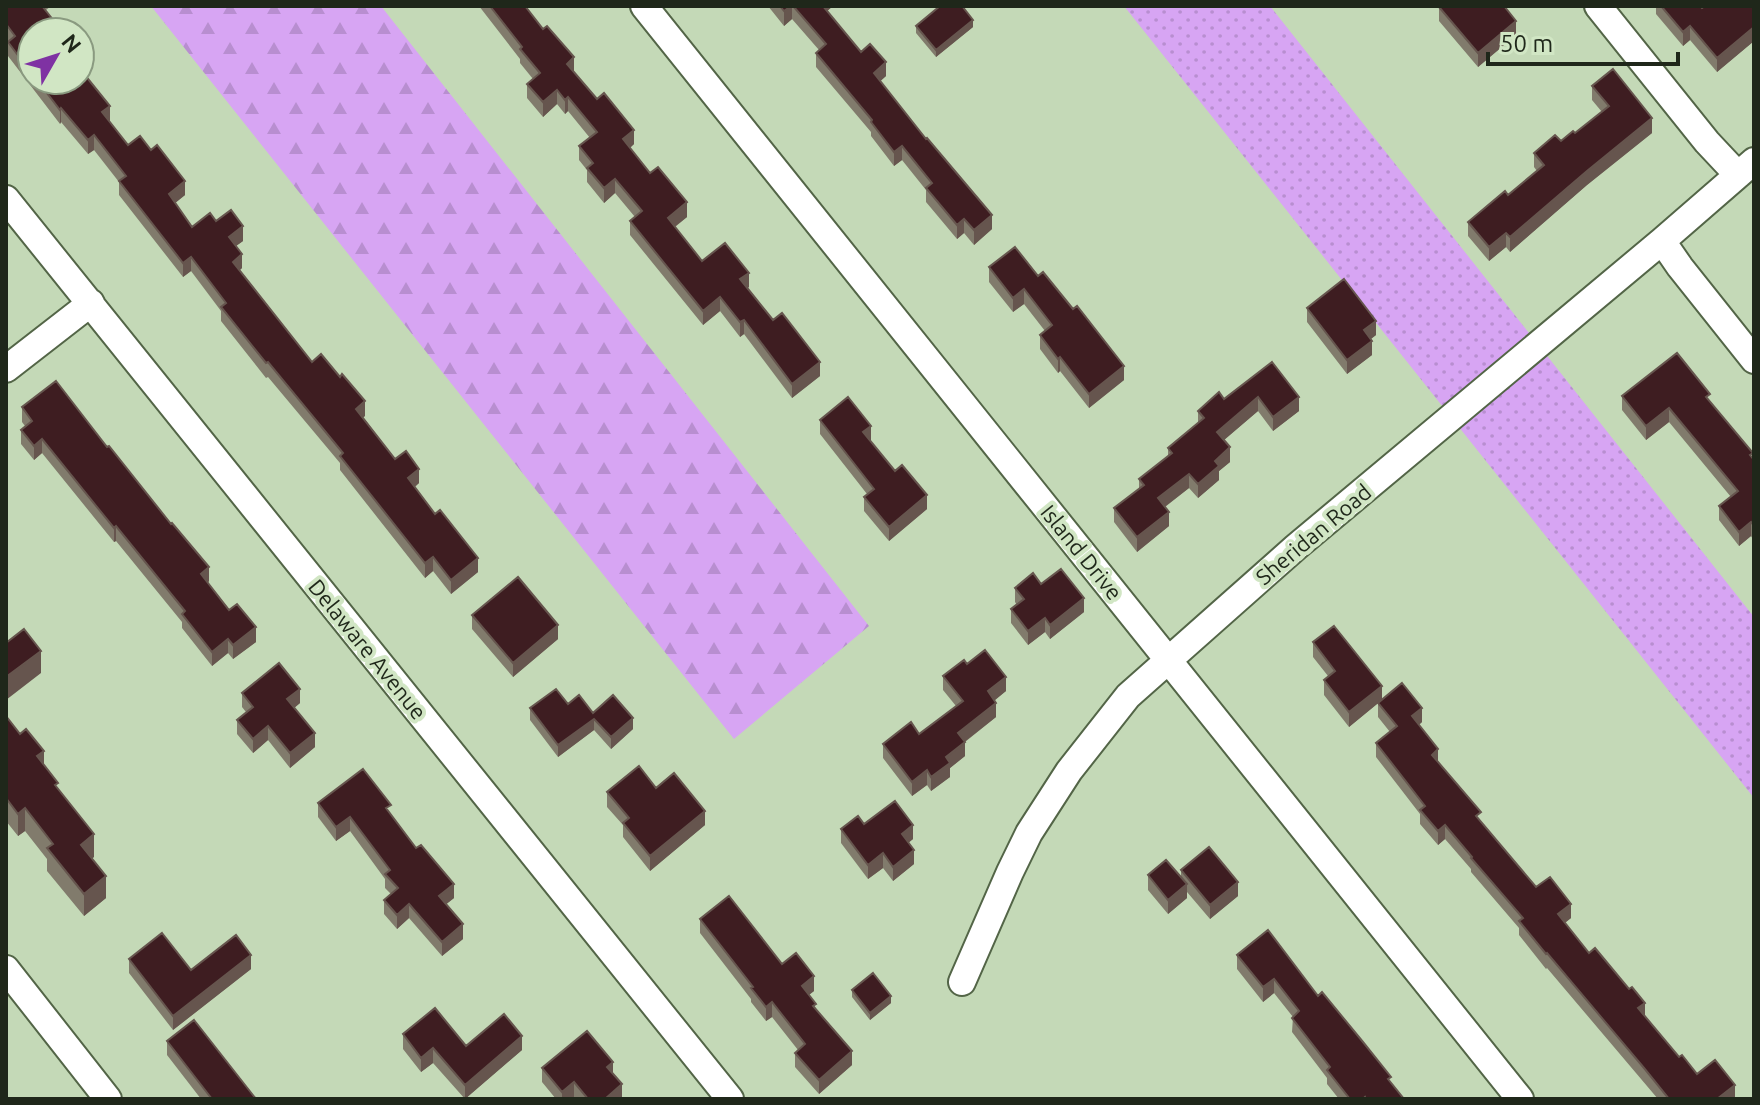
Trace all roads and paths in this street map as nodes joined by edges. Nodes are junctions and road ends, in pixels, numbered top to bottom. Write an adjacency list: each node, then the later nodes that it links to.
1 (644, 6): 9 (street, Island Drive)
2 (1598, 6): 3 (street)
3 (1746, 168): 5 (street, Sheridan Road)
4 (6, 199): 6 (street, Delaware Avenue)
5 (1662, 241): 7 (street); 9 (street, Sheridan Road)
6 (91, 303): 8 (street); 13 (street, Delaware Avenue)
7 (1754, 360)
8 (6, 369)
9 (1168, 660): 11 (street, Sheridan Road); 14 (street, Island Drive)
10 (6, 969): 12 (street)
11 (962, 982)
12 (108, 1099)
13 (730, 1099)
14 (1520, 1099)

